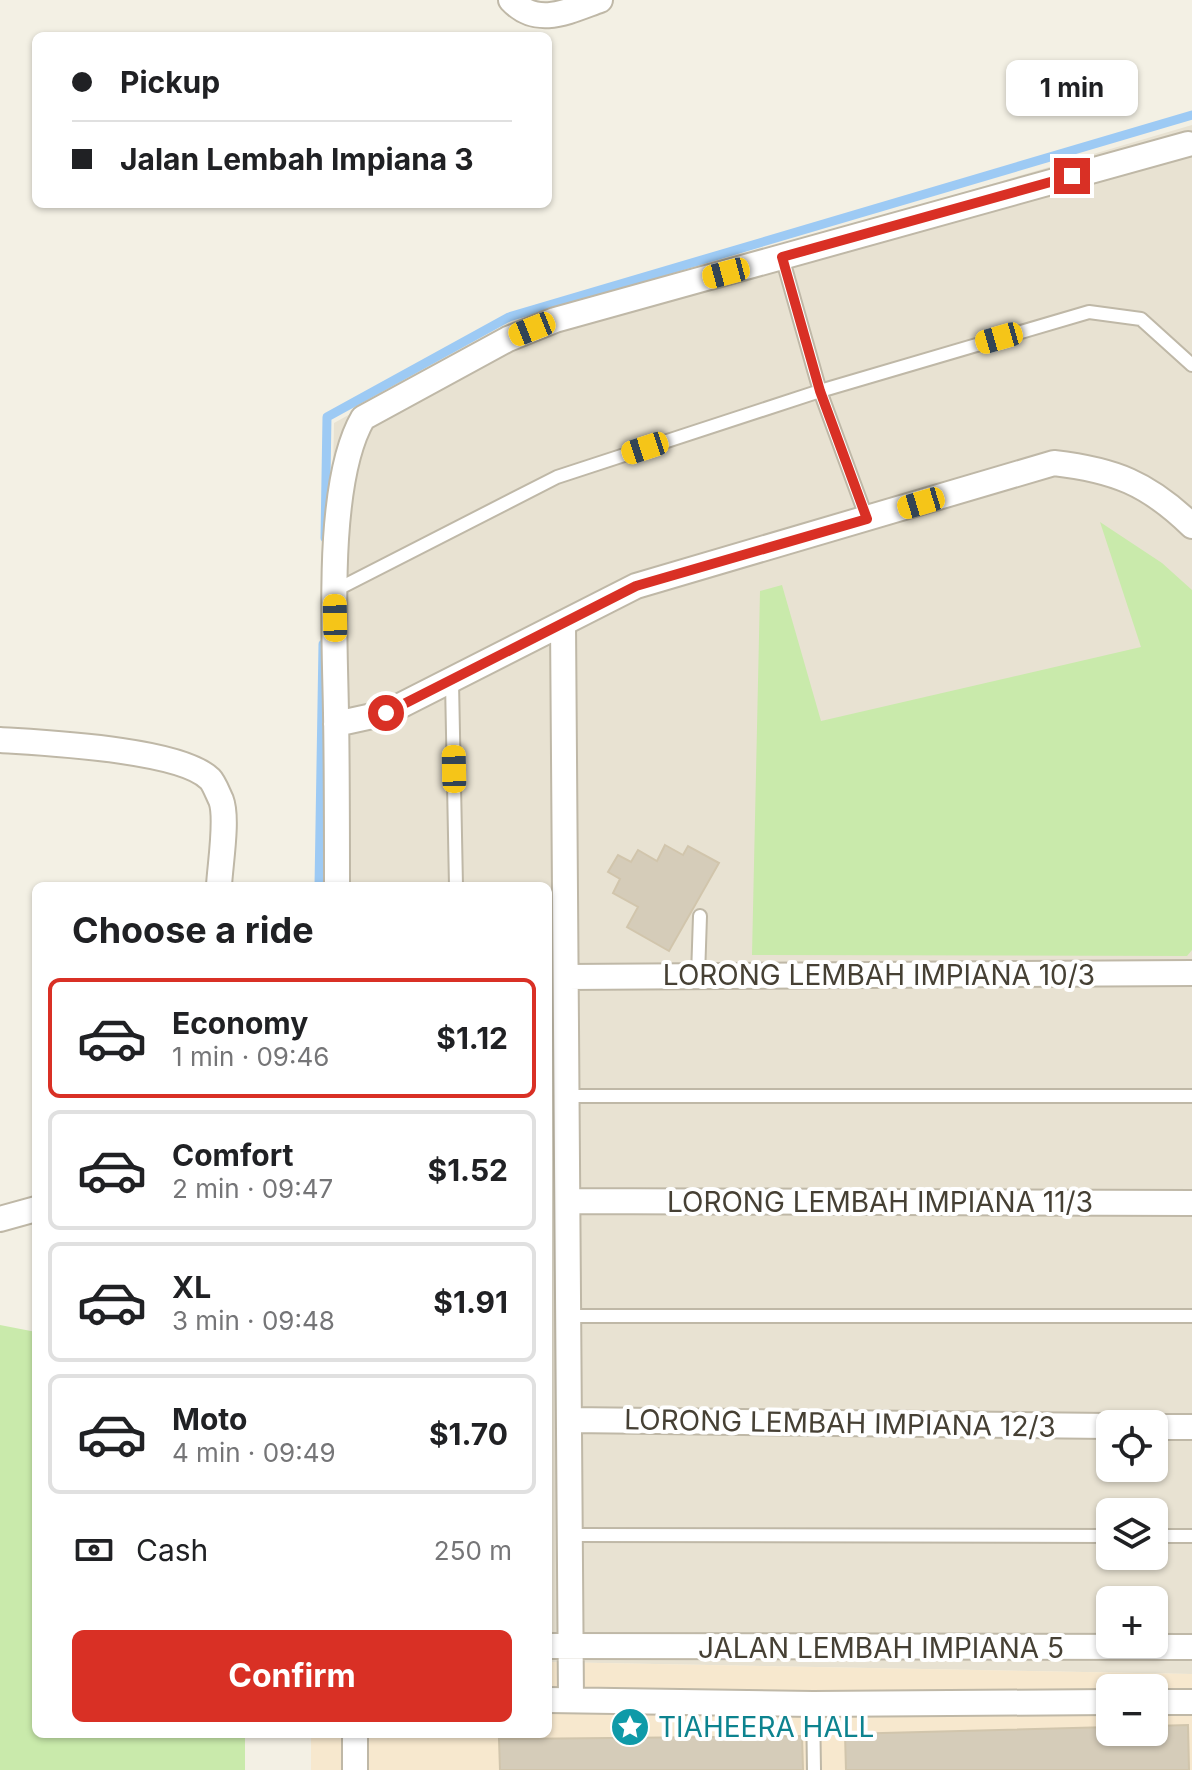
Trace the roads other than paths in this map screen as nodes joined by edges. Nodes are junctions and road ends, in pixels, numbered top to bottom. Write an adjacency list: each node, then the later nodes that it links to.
1 (511, 0): 2 (street)
2 (600, 0)
3 (1191, 145): 4 (street)
4 (782, 257): 6 (lane); 9 (street)
5 (1192, 365): 6 (lane)
6 (820, 391): 7 (lane); 9 (lane)
7 (867, 519): 8 (street); 10 (street)
8 (1192, 526)
9 (334, 591): 12 (street)
10 (563, 623): 11 (street); 20 (street)
11 (452, 682): 12 (street); 16 (lane)
12 (336, 724): 15 (street)
13 (0, 740): 14 (street)
14 (219, 882)
15 (337, 882)
16 (456, 882)
17 (700, 916): 19 (lane)
18 (1192, 973): 19 (street, LORONG LEMBAH IMPIANA 10/3)
19 (698, 976): 20 (street, LORONG LEMBAH IMPIANA 10/3)
20 (566, 977): 21 (street)
21 (567, 1096): 22 (lane); 23 (street)
22 (1192, 1096)
23 (568, 1201): 24 (street, LORONG LEMBAH IMPIANA 11/3); 27 (street)
24 (1192, 1203)
25 (32, 1210): 26 (street)
26 (0, 1219)
27 (569, 1316): 28 (lane); 29 (street)
28 (1192, 1316)
29 (570, 1420): 30 (street, LORONG LEMBAH IMPIANA 12/3); 33 (street)
30 (1096, 1426)
31 (1168, 1427): 32 (street)
32 (1192, 1427)
33 (571, 1535): 34 (lane); 37 (street)
34 (1096, 1536)
35 (1168, 1536): 36 (lane)
36 (1192, 1536)
37 (560, 1646): 38 (street, JALAN LEMBAH IMPIANA 5); 39 (street)
38 (1192, 1647)
39 (560, 1700): 43 (street, JALAN LEMBAH IMPIANA 5)
40 (1096, 1702): 43 (street, JALAN LEMBAH IMPIANA 5)
41 (1168, 1702): 42 (street)
42 (1192, 1702)
43 (813, 1704): 46 (lane)
44 (355, 1738): 45 (street)
45 (355, 1770)
46 (814, 1770)

